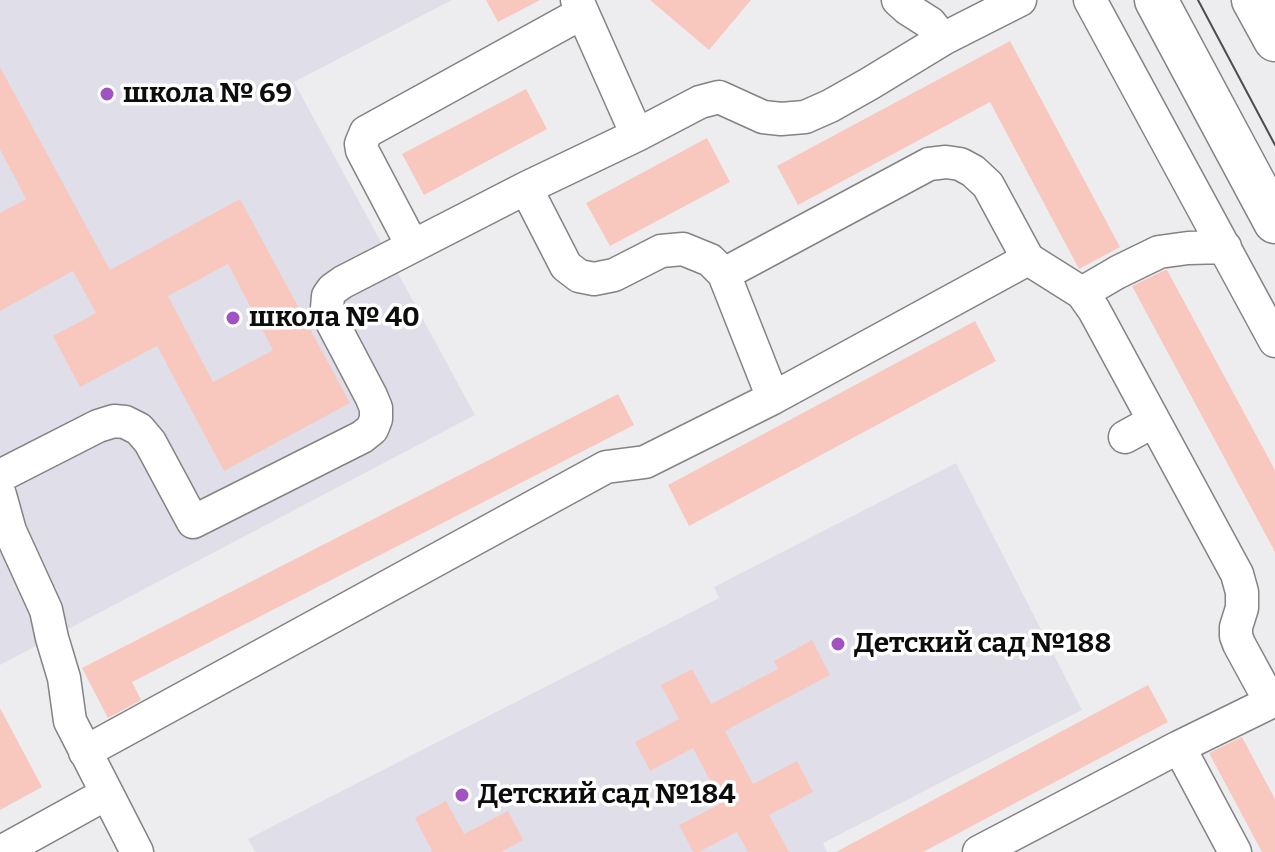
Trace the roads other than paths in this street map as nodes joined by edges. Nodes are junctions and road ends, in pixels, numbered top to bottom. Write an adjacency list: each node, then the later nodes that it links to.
1 (898, 0): 7 (street)
2 (1020, 0): 7 (street)
3 (1090, 0): 13 (street)
4 (1156, 0): 11 (main road)
5 (1253, 0): 8 (main road)
6 (580, 6): 9 (street); 12 (street)
7 (943, 39): 9 (street)
8 (1275, 40)
9 (637, 135): 10 (street)
10 (526, 188): 12 (street); 15 (street)
11 (1275, 222)
12 (412, 245): 21 (street)
13 (1225, 247): 16 (street); 17 (street)
14 (1028, 259): 15 (street); 16 (street); 18 (street)
15 (724, 274): 18 (street)
16 (1082, 293): 19 (street)
17 (1275, 341)
18 (773, 398): 25 (street)
19 (1154, 421): 20 (street); 23 (street)
20 (1125, 437)
21 (0, 476)
22 (0, 495): 25 (street)
23 (1273, 700): 24 (street)
24 (1179, 747): 29 (street); 30 (street)
25 (85, 752): 26 (street)
26 (106, 794): 27 (street); 28 (street)
27 (1, 852)
28 (137, 852)
29 (979, 852)
30 (1235, 852)

